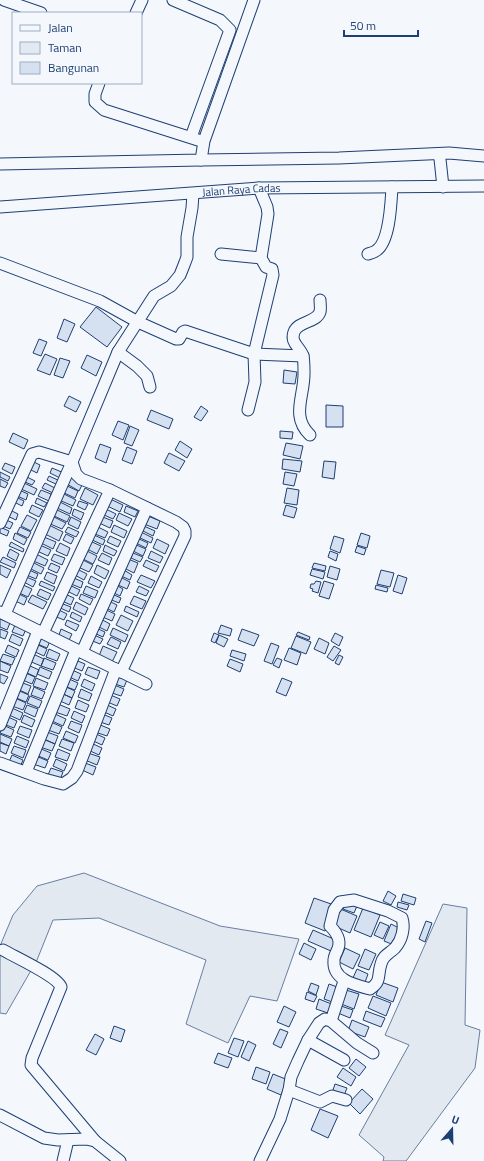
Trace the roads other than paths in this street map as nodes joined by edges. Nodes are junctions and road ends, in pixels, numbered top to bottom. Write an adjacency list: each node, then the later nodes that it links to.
1 (4, 0): 5 (street)
2 (142, 0): 6 (street)
3 (173, 0): 8 (street)
4 (254, 0): 9 (street)
5 (38, 12)
6 (136, 12)
7 (99, 84): 8 (street)
8 (191, 137): 9 (street)
9 (204, 142): 12 (street)
10 (439, 156): 11 (street); 12 (street); 14 (street)
11 (484, 156)
12 (201, 160): 13 (street)
13 (0, 164)
14 (442, 184): 15 (street, Jalan Raya Cadas); 16 (street, Jalan Raya Cadas)
15 (484, 186)
16 (392, 187): 17 (street, Jalan Raya Cadas); 21 (street)
17 (259, 188): 18 (street, Jalan Raya Cadas); 22 (street)
18 (193, 194): 19 (street, Jalan Raya Cadas); 25 (street)
19 (0, 207)
20 (221, 254): 22 (street)
21 (368, 254)
22 (261, 258): 27 (street)
23 (0, 263): 25 (street)
24 (320, 300): 28 (street)
25 (138, 322): 26 (street); 27 (street)
26 (118, 352): 29 (street); 32 (street)
27 (254, 354): 28 (street); 30 (street)
28 (302, 356): 31 (street)
29 (150, 387)
30 (248, 410)
31 (310, 435)
32 (72, 462): 33 (street); 35 (street); 36 (street)
33 (110, 490): 34 (street); 37 (street)
34 (147, 508): 38 (street); 39 (street)
35 (0, 523)
36 (1, 613): 37 (street)
37 (40, 632): 38 (street); 41 (street)
38 (79, 651): 39 (street); 43 (street)
39 (119, 670): 40 (street); 43 (street)
40 (146, 684)
41 (0, 725)
42 (0, 763): 43 (street)
43 (26, 772)
44 (3, 950): 54 (street)
45 (344, 981): 45 (street); 46 (street)
46 (331, 1021): 47 (street); 48 (street)
47 (308, 1040): 49 (street); 50 (street)
48 (373, 1053)
49 (344, 1060)
50 (289, 1090): 51 (street); 57 (street)
51 (346, 1100)
52 (0, 1115): 53 (street)
53 (68, 1140): 54 (street); 55 (street)
54 (95, 1141): 56 (street)
55 (62, 1161)
56 (120, 1161)
57 (260, 1161)

